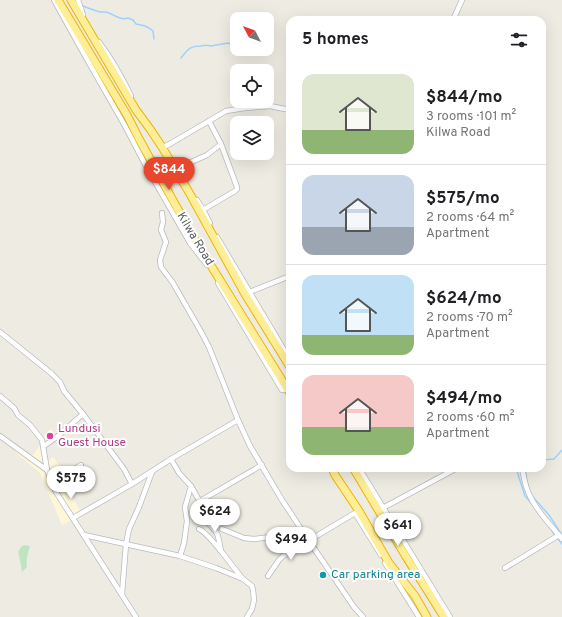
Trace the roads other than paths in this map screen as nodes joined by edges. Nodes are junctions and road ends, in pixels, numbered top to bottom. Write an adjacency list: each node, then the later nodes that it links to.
1 (54, 0): 20 (street)
2 (58, 0): 19 (highway, Kilwa Road)
3 (71, 0): 10 (highway, Kilwa Road)
4 (78, 0): 10 (street)
5 (462, 0): 6 (street)
6 (455, 16)
7 (286, 109): 8 (street)
8 (209, 121): 9 (street); 10 (street)
9 (221, 144): 11 (street); 12 (street)
10 (163, 147): 12 (highway, Kilwa Road)
11 (189, 163)
12 (201, 210): 15 (highway, Kilwa Road)
13 (162, 213): 23 (street)
14 (286, 278): 15 (street)
15 (247, 293): 17 (street); 18 (highway, Kilwa Road)
16 (0, 332): 22 (street)
17 (286, 354)
18 (286, 360)
19 (286, 386)
20 (286, 391)
21 (0, 396): 25 (street)
22 (83, 414): 25 (street); 37 (street)
23 (238, 420): 26 (street); 28 (street)
24 (0, 436): 29 (street)
25 (44, 446): 29 (street)
26 (171, 459): 30 (street); 38 (street)
27 (81, 465): 36 (street)
28 (262, 465): 39 (street); 45 (street)
29 (47, 470): 36 (street)
30 (152, 472): 37 (street); 49 (street)
31 (334, 472): 41 (highway)
32 (356, 472): 40 (highway)
33 (361, 472): 40 (street)
34 (450, 472): 40 (street)
35 (523, 472): 47 (street)
36 (52, 484): 42 (street)
37 (132, 484): 42 (street)
38 (190, 486): 39 (street); 51 (street)
39 (200, 501): 50 (street)
40 (381, 509): 61 (highway); 62 (street)
41 (358, 511): 48 (street); 59 (street); 60 (highway)
42 (73, 518): 46 (street)
43 (199, 529): 50 (street)
44 (222, 529): 45 (street)
45 (301, 529): 48 (street)
46 (84, 535): 49 (street); 55 (street)
47 (560, 537): 52 (street)
48 (308, 541): 53 (street); 58 (street)
49 (126, 544): 51 (street); 55 (street)
50 (221, 551): 54 (street)
51 (180, 556): 54 (street)
52 (505, 568)
53 (268, 576)
54 (243, 580): 57 (street)
55 (122, 594): 56 (street)
56 (136, 617)
57 (247, 617)
58 (363, 617)
59 (419, 617)
60 (427, 617)
61 (444, 617)
62 (450, 617)

